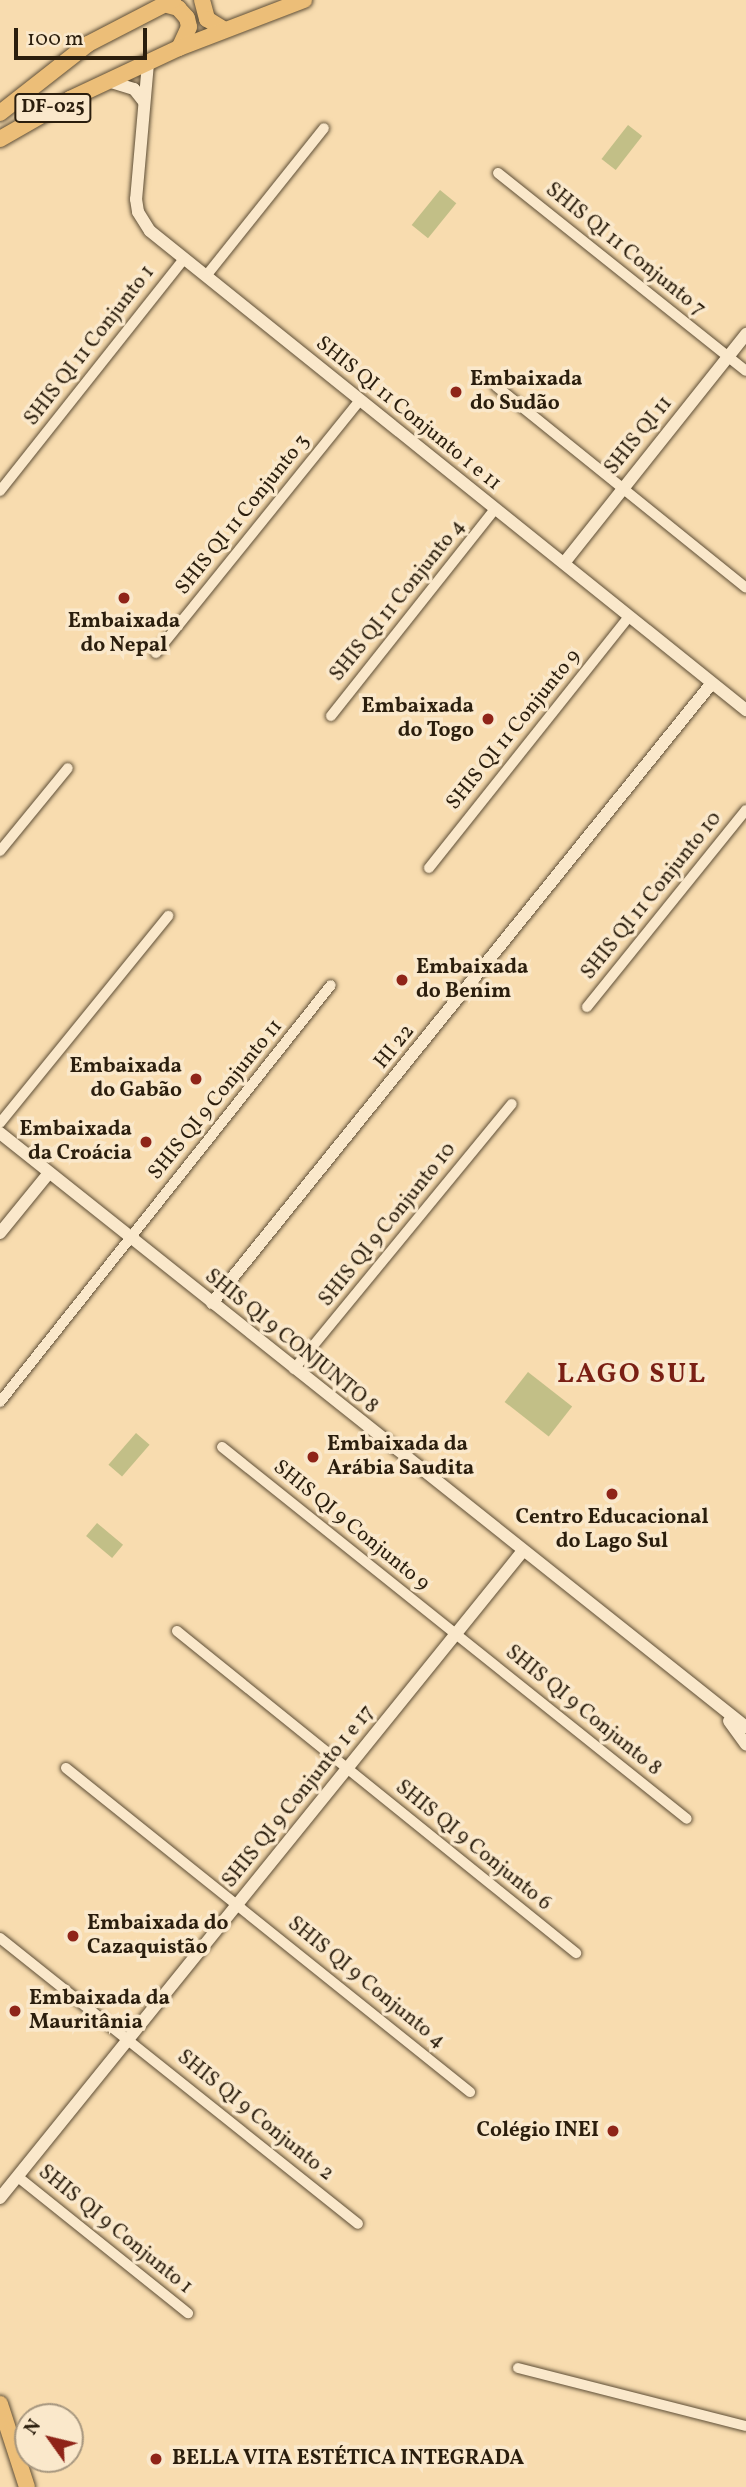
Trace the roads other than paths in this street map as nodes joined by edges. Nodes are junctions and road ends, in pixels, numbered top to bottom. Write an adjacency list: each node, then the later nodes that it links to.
1 (202, 0): 4 (main road)
2 (304, 0): 4 (main road, DF-025)
3 (166, 1): 5 (main road); 7 (main road, DF-025)
4 (223, 29): 5 (main road, DF-025)
5 (179, 48): 6 (main road, DF-025)
6 (148, 63): 8 (main road, DF-025); 9 (street, SHIS QI 11 Conjunto 1 e 11)
7 (40, 79): 10 (main road); 11 (main road, DF-025)
8 (108, 81): 9 (street); 13 (main road, DF-025)
9 (144, 102): 15 (street, SHIS QI 11 Conjunto 1 e 11)
10 (0, 104)
11 (0, 113)
12 (324, 128): 16 (street)
13 (0, 139)
14 (498, 173): 18 (street, SHIS QI 11 Conjunto 7)
15 (184, 259): 16 (street, SHIS QI 11 Conjunto 1 e 11); 23 (street, SHIS QI 11 Conjunto 1)
16 (206, 276): 21 (street, SHIS QI 11 Conjunto 1 e 11)
17 (746, 334): 18 (street, SHIS QI 11)
18 (728, 357): 19 (street, SHIS QI 11 Conjunto 7); 22 (street, SHIS QI 11)
19 (746, 371)
20 (496, 386): 22 (street)
21 (360, 400): 24 (street, SHIS QI 11 Conjunto 1 e 11); 28 (street, SHIS QI 11 Conjunto 3)
22 (622, 487): 25 (street, SHIS QI 11); 26 (street)
23 (0, 491)
24 (495, 509): 25 (street, SHIS QI 11 Conjunto 1 e 11); 31 (street, SHIS QI 11 Conjunto 4)
25 (564, 564): 27 (street, SHIS QI 11 Conjunto 1 e 11)
26 (746, 589)
27 (629, 617): 29 (street, SHIS QI 11 Conjunto 1 e 11); 35 (street, SHIS QI 11 Conjunto 9)
28 (156, 653)
29 (712, 683): 30 (street, SHIS QI 11 Conjunto 1 e 11); 45 (street, HI 22)
30 (746, 710)
31 (331, 716)
32 (68, 768): 34 (street)
33 (746, 810): 38 (street, SHIS QI 11 Conjunto 10)
34 (0, 851)
35 (429, 868)
36 (168, 916): 40 (street)
37 (331, 985): 44 (street, SHIS QI 9 Conjunto 11)
38 (587, 1007)
39 (512, 1104): 46 (street, SHIS QI 9 Conjunto 10)
40 (0, 1123)
41 (0, 1133): 42 (street, SHIS QI 9 CONJUNTO 8)
42 (49, 1173): 43 (street); 44 (street, SHIS QI 9 CONJUNTO 8)
43 (0, 1233)
44 (130, 1238): 45 (street, SHIS QI 9 CONJUNTO 8); 47 (street, SHIS QI 9 Conjunto 11)
45 (212, 1303): 46 (street, SHIS QI 9 CONJUNTO 8)
46 (294, 1369): 49 (street, SHIS QI 9 CONJUNTO 8)
47 (0, 1402)
48 (222, 1447): 51 (street, SHIS QI 9 Conjunto 9)
49 (522, 1552): 51 (street, SHIS QI 9 Conjunto 1 e 17); 52 (street, SHIS QI 9 CONJUNTO 8)
50 (177, 1631): 56 (street, SHIS QI 9 Conjunto 6)
51 (456, 1634): 56 (street, SHIS QI 9 Conjunto 1 e 17); 57 (street, SHIS QI 9 Conjunto 8)
52 (722, 1712): 53 (street); 54 (street)
53 (746, 1727)
54 (746, 1744)
55 (66, 1768): 58 (street, SHIS QI 9 Conjunto 4)
56 (346, 1769): 58 (street, SHIS QI 9 Conjunto 1 e 17); 60 (street, SHIS QI 9 Conjunto 6)
57 (687, 1819)
58 (237, 1903): 61 (street, SHIS QI 9 Conjunto 1 e 17); 62 (street, SHIS QI 9 Conjunto 4)
59 (0, 1938): 61 (street, SHIS QI 9 Conjunto 2)
60 (576, 1953)
61 (127, 2038): 63 (street, SHIS QI 9 Conjunto 1 e 17); 65 (street, SHIS QI 9 Conjunto 2)
62 (470, 2092)
63 (18, 2177): 64 (street, SHIS QI 9 Conjunto 1 e 17); 66 (street, SHIS QI 9 Conjunto 1)
64 (0, 2198)
65 (358, 2224)
66 (188, 2313)
67 (518, 2368): 69 (street)
68 (0, 2404): 70 (main road)
69 (746, 2426)
70 (27, 2487)

